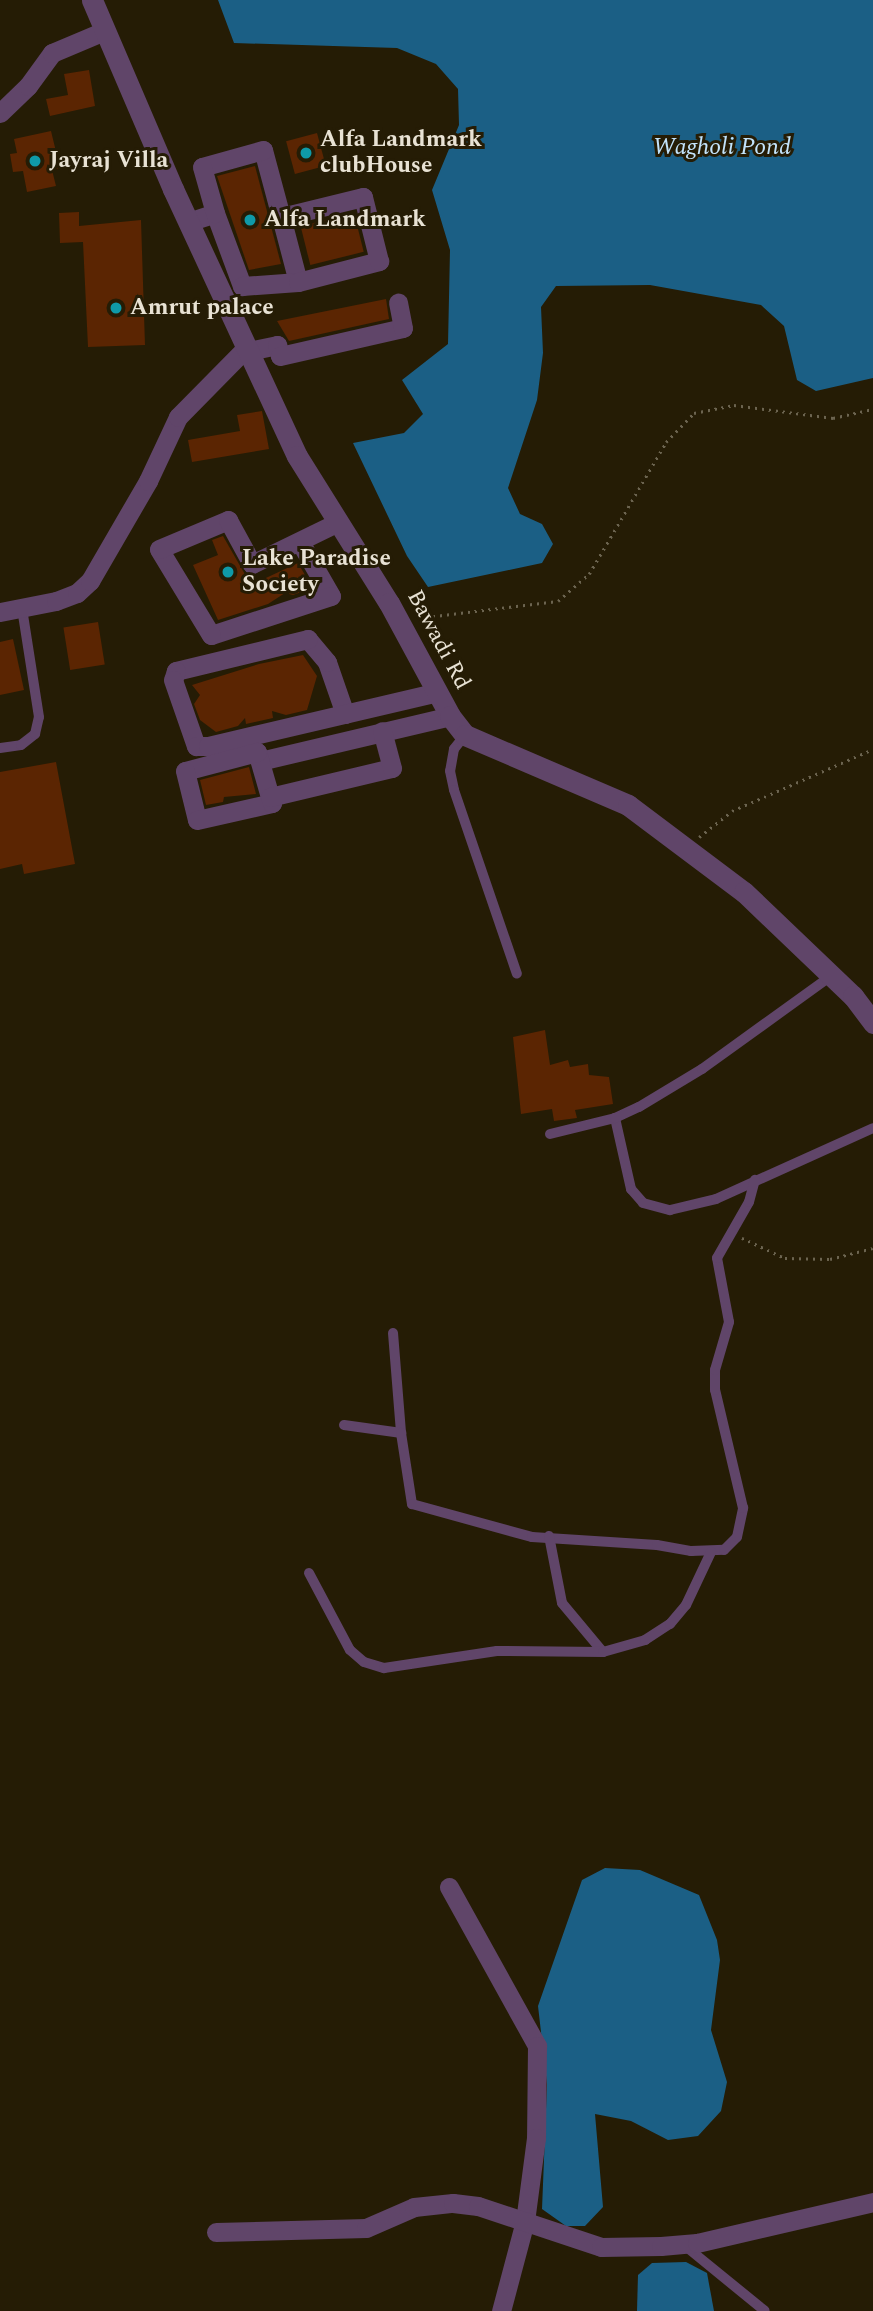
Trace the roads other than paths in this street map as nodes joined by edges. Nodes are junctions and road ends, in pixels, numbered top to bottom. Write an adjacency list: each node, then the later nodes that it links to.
1 (92, 0): 2 (street, Bawadi Rd)
2 (104, 31): 3 (street); 6 (street, Bawadi Rd)
3 (0, 113)
4 (215, 213): 5 (street); 6 (street); 7 (street)
5 (281, 218): 7 (street); 7 (street)
6 (188, 222): 9 (street, Bawadi Rd)
7 (298, 282)
8 (398, 302): 9 (street)
9 (248, 349): 10 (street, Bawadi Rd); 12 (street)
10 (338, 522): 11 (street); 14 (street, Bawadi Rd)
11 (300, 542): 11 (street)
12 (22, 609): 13 (street); 19 (lane)
13 (0, 612)
14 (435, 693): 15 (street); 16 (street, Bawadi Rd)
15 (345, 714): 15 (street)
16 (450, 716): 17 (street); 18 (street, Bawadi Rd)
17 (382, 731): 20 (street); 21 (street)
18 (465, 735): 22 (lane); 23 (street, Bawadi Rd)
19 (0, 748)
20 (260, 761): 21 (street); 21 (street)
21 (270, 797)
22 (517, 974)
23 (831, 976): 24 (street, Bawadi Rd); 25 (lane)
24 (873, 1023)
25 (615, 1118): 27 (lane); 28 (lane)
26 (873, 1128): 28 (lane)
27 (550, 1134)
28 (755, 1180): 33 (lane)
29 (393, 1333): 31 (lane)
30 (344, 1425): 31 (lane)
31 (401, 1433): 32 (lane)
32 (549, 1537): 33 (lane); 35 (lane)
33 (711, 1552): 35 (lane)
34 (309, 1573): 35 (lane)
35 (603, 1652)
36 (449, 1887): 38 (street)
37 (873, 2202): 40 (street)
38 (525, 2221): 39 (street); 40 (street); 41 (street)
39 (216, 2232)
40 (683, 2245): 42 (lane)
41 (501, 2311)
42 (765, 2311)

